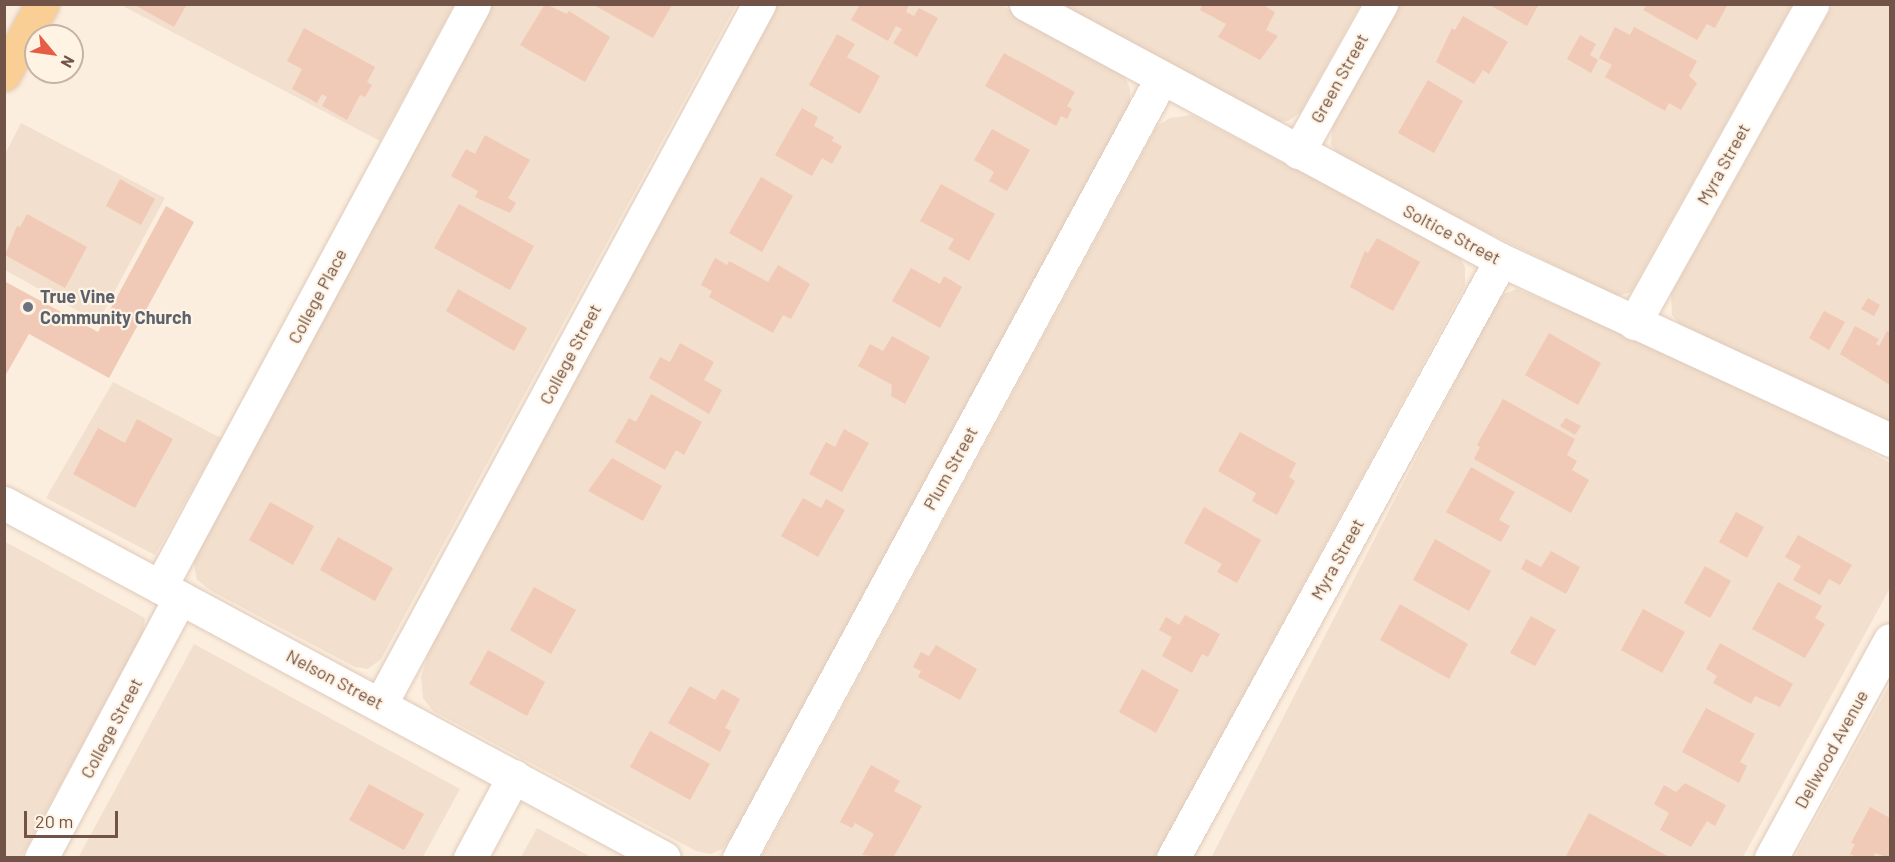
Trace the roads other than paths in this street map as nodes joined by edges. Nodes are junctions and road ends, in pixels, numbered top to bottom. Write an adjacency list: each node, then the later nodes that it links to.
1 (42, 4): 7 (main road)
2 (474, 4): 14 (street, College Place)
3 (759, 4): 16 (street, College Street)
4 (1026, 4): 8 (street, Soltice Street)
5 (1381, 4): 9 (street, Green Street)
6 (1812, 4): 11 (street, Myra Street)
7 (4, 74)
8 (1161, 79): 9 (street, Soltice Street); 21 (street, Plum Street)
9 (1298, 152): 10 (street, Soltice Street)
10 (1501, 261): 11 (street, Soltice Street); 22 (street, Myra Street)
11 (1634, 323): 12 (street, Soltice Street)
12 (1890, 440)
13 (4, 503): 14 (street, Nelson Street)
14 (170, 592): 16 (street, Nelson Street); 18 (street, College Street)
15 (1890, 640): 23 (street, Dellwood Avenue)
16 (381, 704): 17 (street, Nelson Street)
17 (514, 776): 19 (street); 20 (street, Nelson Street)
18 (41, 858)
19 (470, 858)
20 (664, 858)
21 (739, 858)
22 (1173, 858)
23 (1771, 858)

